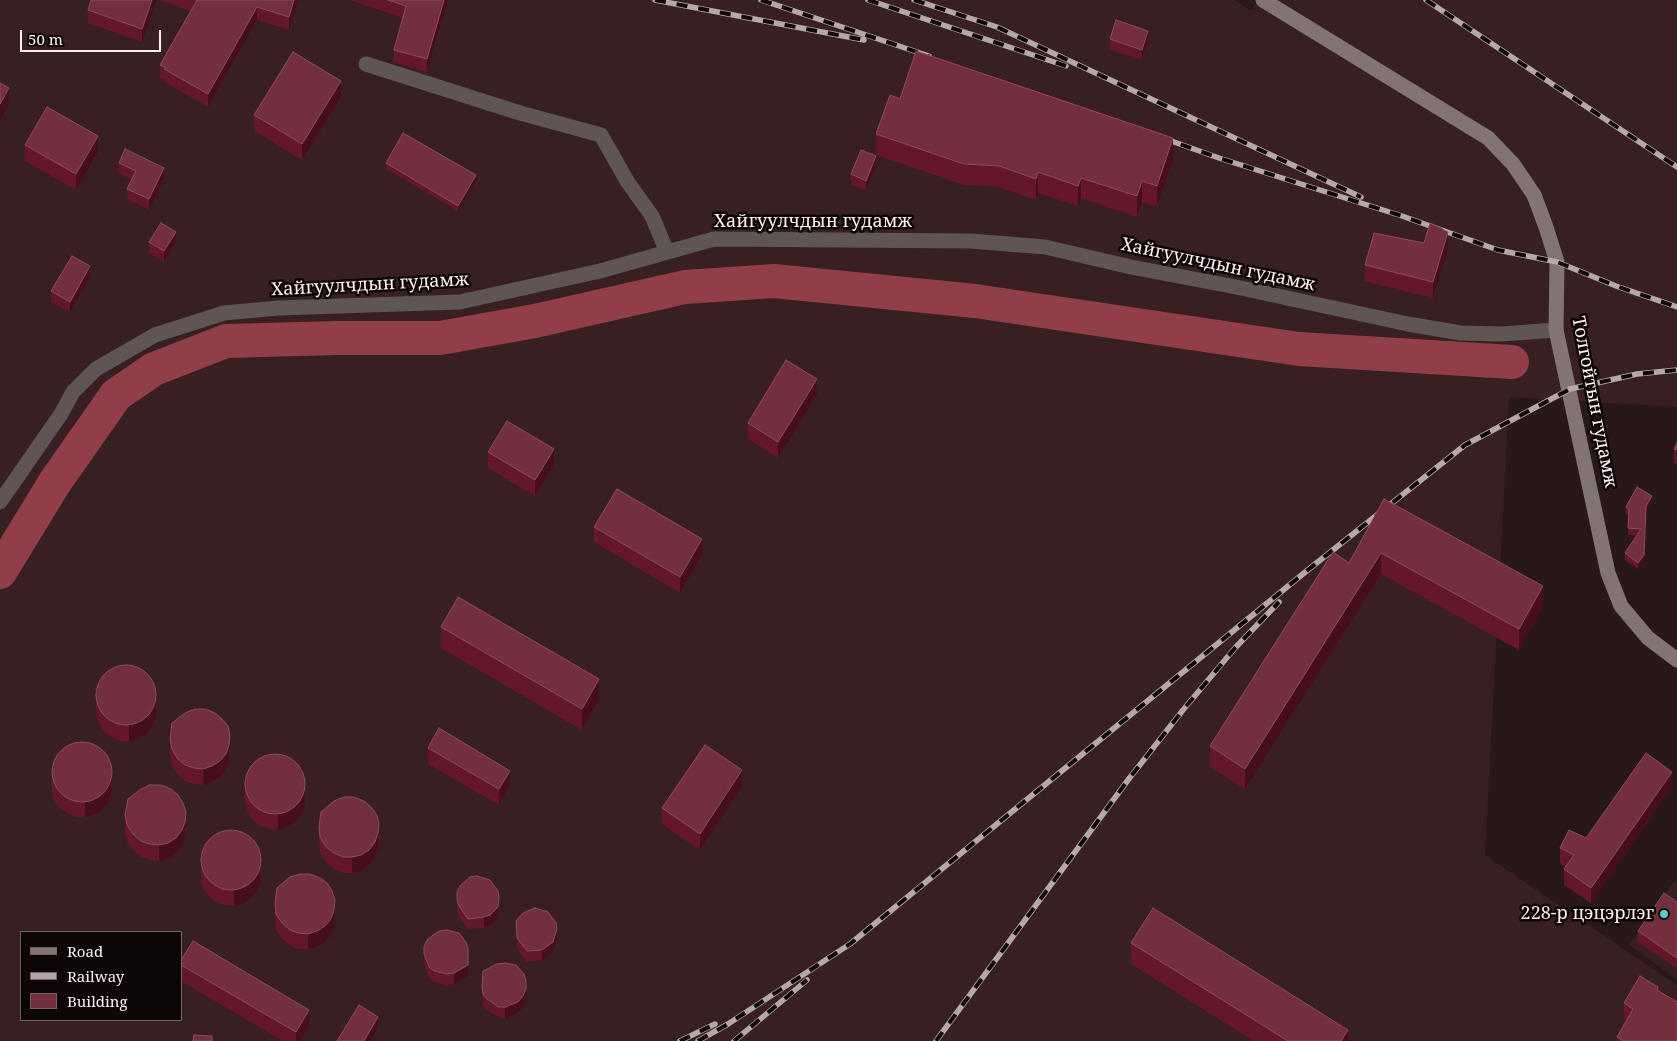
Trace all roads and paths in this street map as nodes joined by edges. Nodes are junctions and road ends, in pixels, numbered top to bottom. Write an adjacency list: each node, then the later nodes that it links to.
1 (1263, 0): 4 (main road, Толгойтын гудамж)
2 (366, 64): 3 (street)
3 (667, 252): 4 (street, Хайгуулчдын гудамж); 5 (street, Хайгуулчдын гудамж)
4 (1556, 330): 6 (main road, Толгойтын гудамж)
5 (0, 502)
6 (1677, 660)

